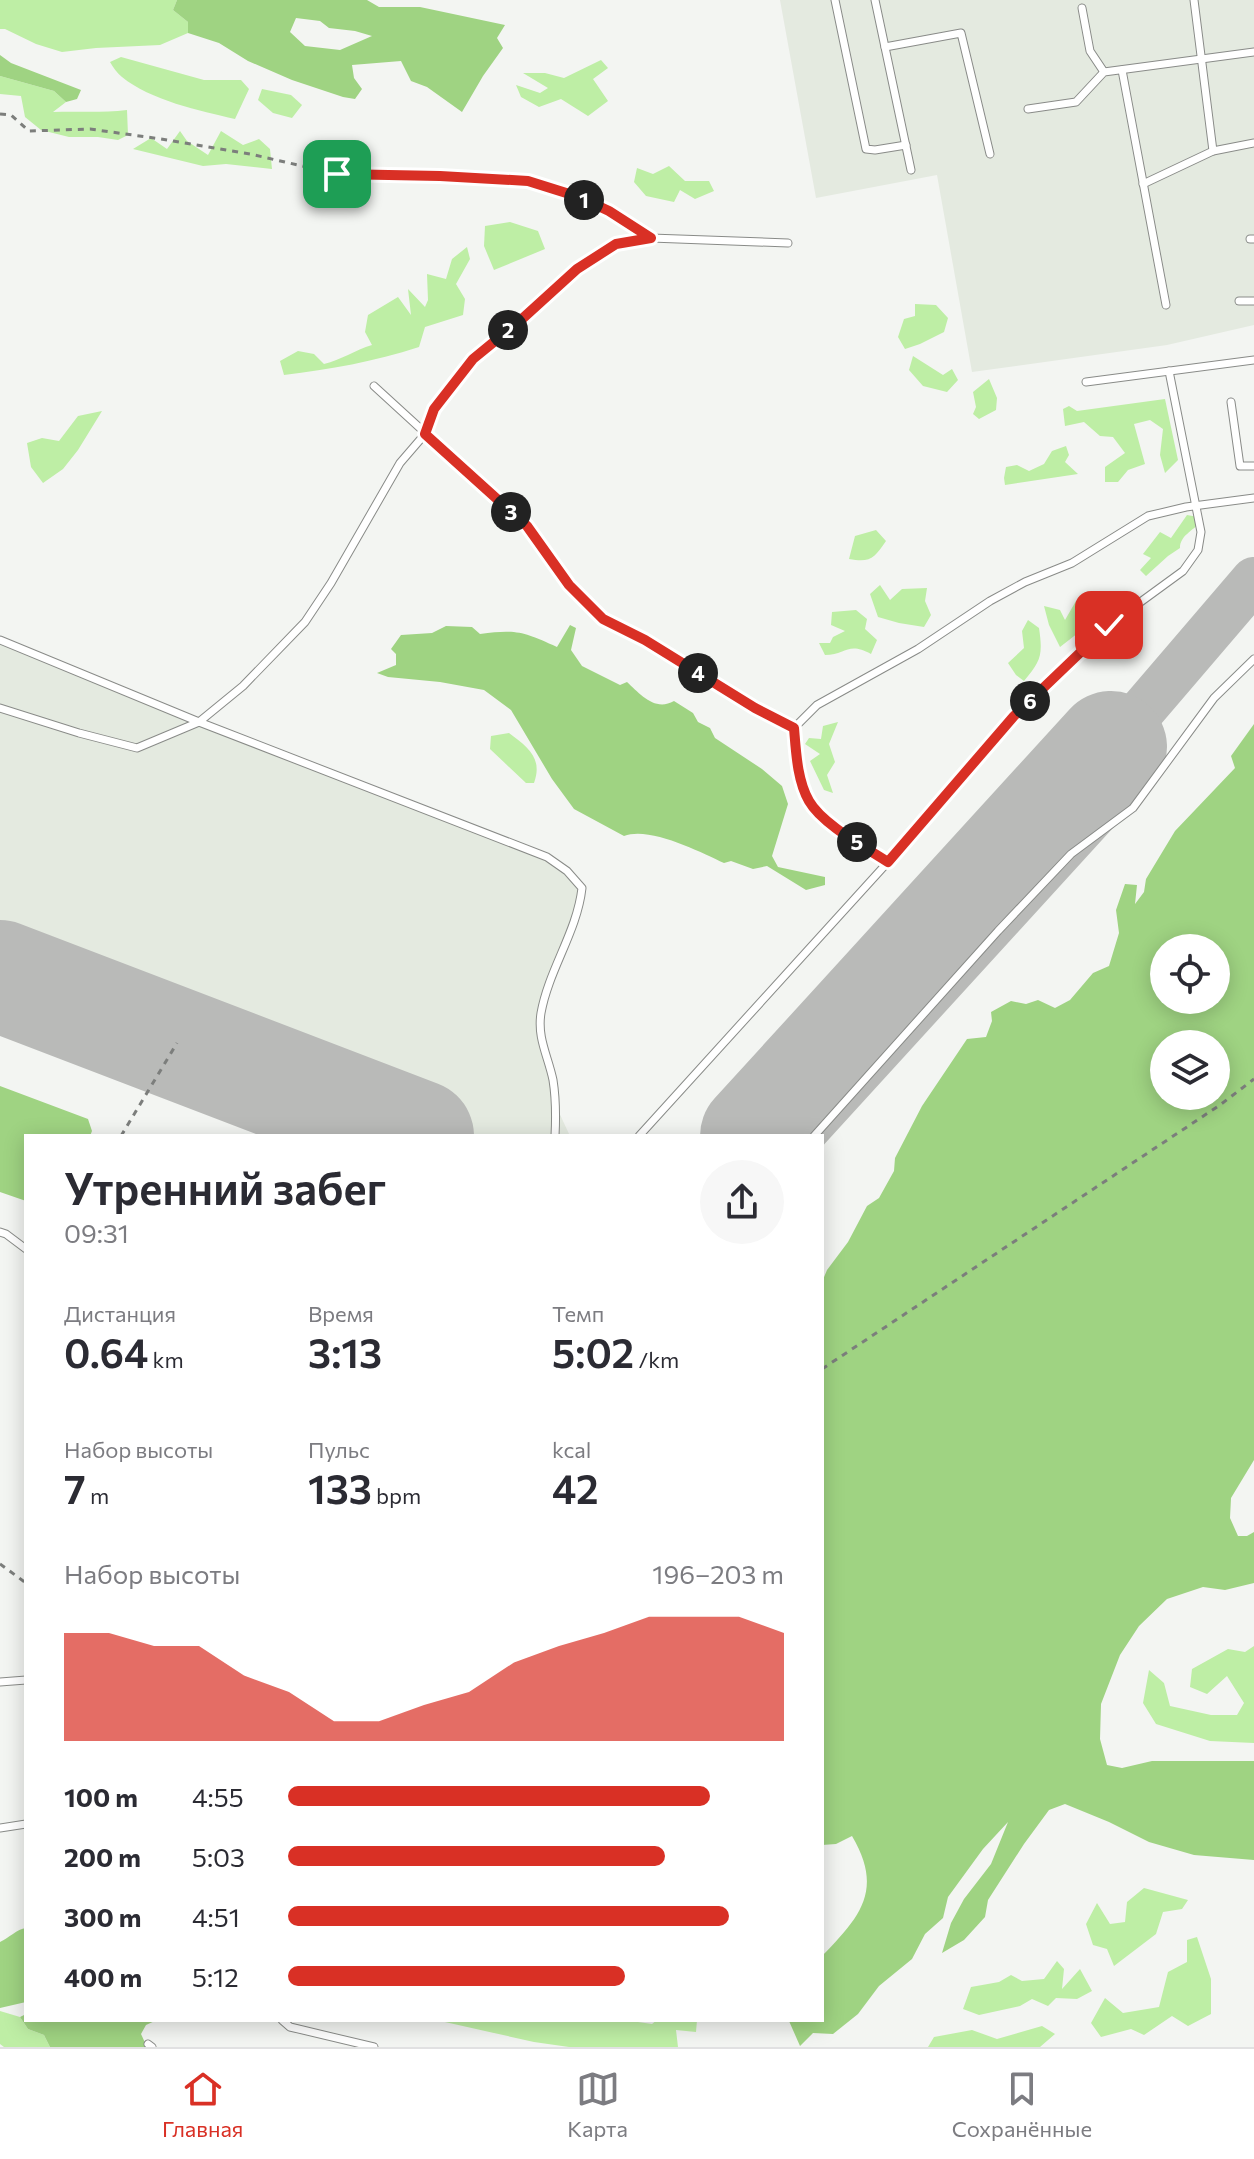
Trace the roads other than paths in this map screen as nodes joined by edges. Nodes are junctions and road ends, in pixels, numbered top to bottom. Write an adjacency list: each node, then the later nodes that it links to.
1 (835, 0): 12 (lane)
2 (875, 0): 5 (lane)
3 (1194, 0): 7 (lane)
4 (1082, 8): 9 (lane)
5 (885, 47): 12 (lane); 14 (lane)
6 (1254, 52): 7 (lane)
7 (1200, 59): 8 (lane); 13 (lane)
8 (1122, 70): 9 (lane); 16 (lane)
9 (1104, 72): 10 (lane)
10 (1028, 109)
11 (1254, 143): 13 (lane)
12 (906, 145): 15 (lane)
13 (1213, 151): 16 (lane)
14 (990, 154)
15 (911, 170)
16 (1143, 184): 20 (lane)
17 (788, 243): 26 (lane)
18 (1239, 301): 19 (lane)
19 (1254, 301)
20 (1166, 305)
21 (1254, 360): 22 (lane)
22 (1169, 371): 23 (lane); 29 (lane)
23 (1086, 382)
24 (374, 386): 26 (lane)
25 (1231, 402): 27 (lane)
26 (425, 434): 33 (lane); 34 (lane)
27 (1254, 466)
28 (1254, 498): 29 (lane)
29 (1196, 505): 34 (lane); 35 (lane)
30 (0, 640): 33 (lane)
31 (1254, 659): 38 (lane)
32 (0, 708): 33 (lane)
33 (199, 722): 36 (lane)
34 (794, 728): 35 (lane)
35 (888, 862): 37 (lane)
36 (555, 1134)
37 (641, 1134)
38 (816, 1134)
39 (0, 1232): 40 (lane)
40 (24, 1248)
41 (24, 1680): 42 (lane)
42 (0, 1682)
43 (24, 1824): 44 (lane)
44 (0, 1828)
45 (284, 2022): 46 (lane)
46 (374, 2047)

